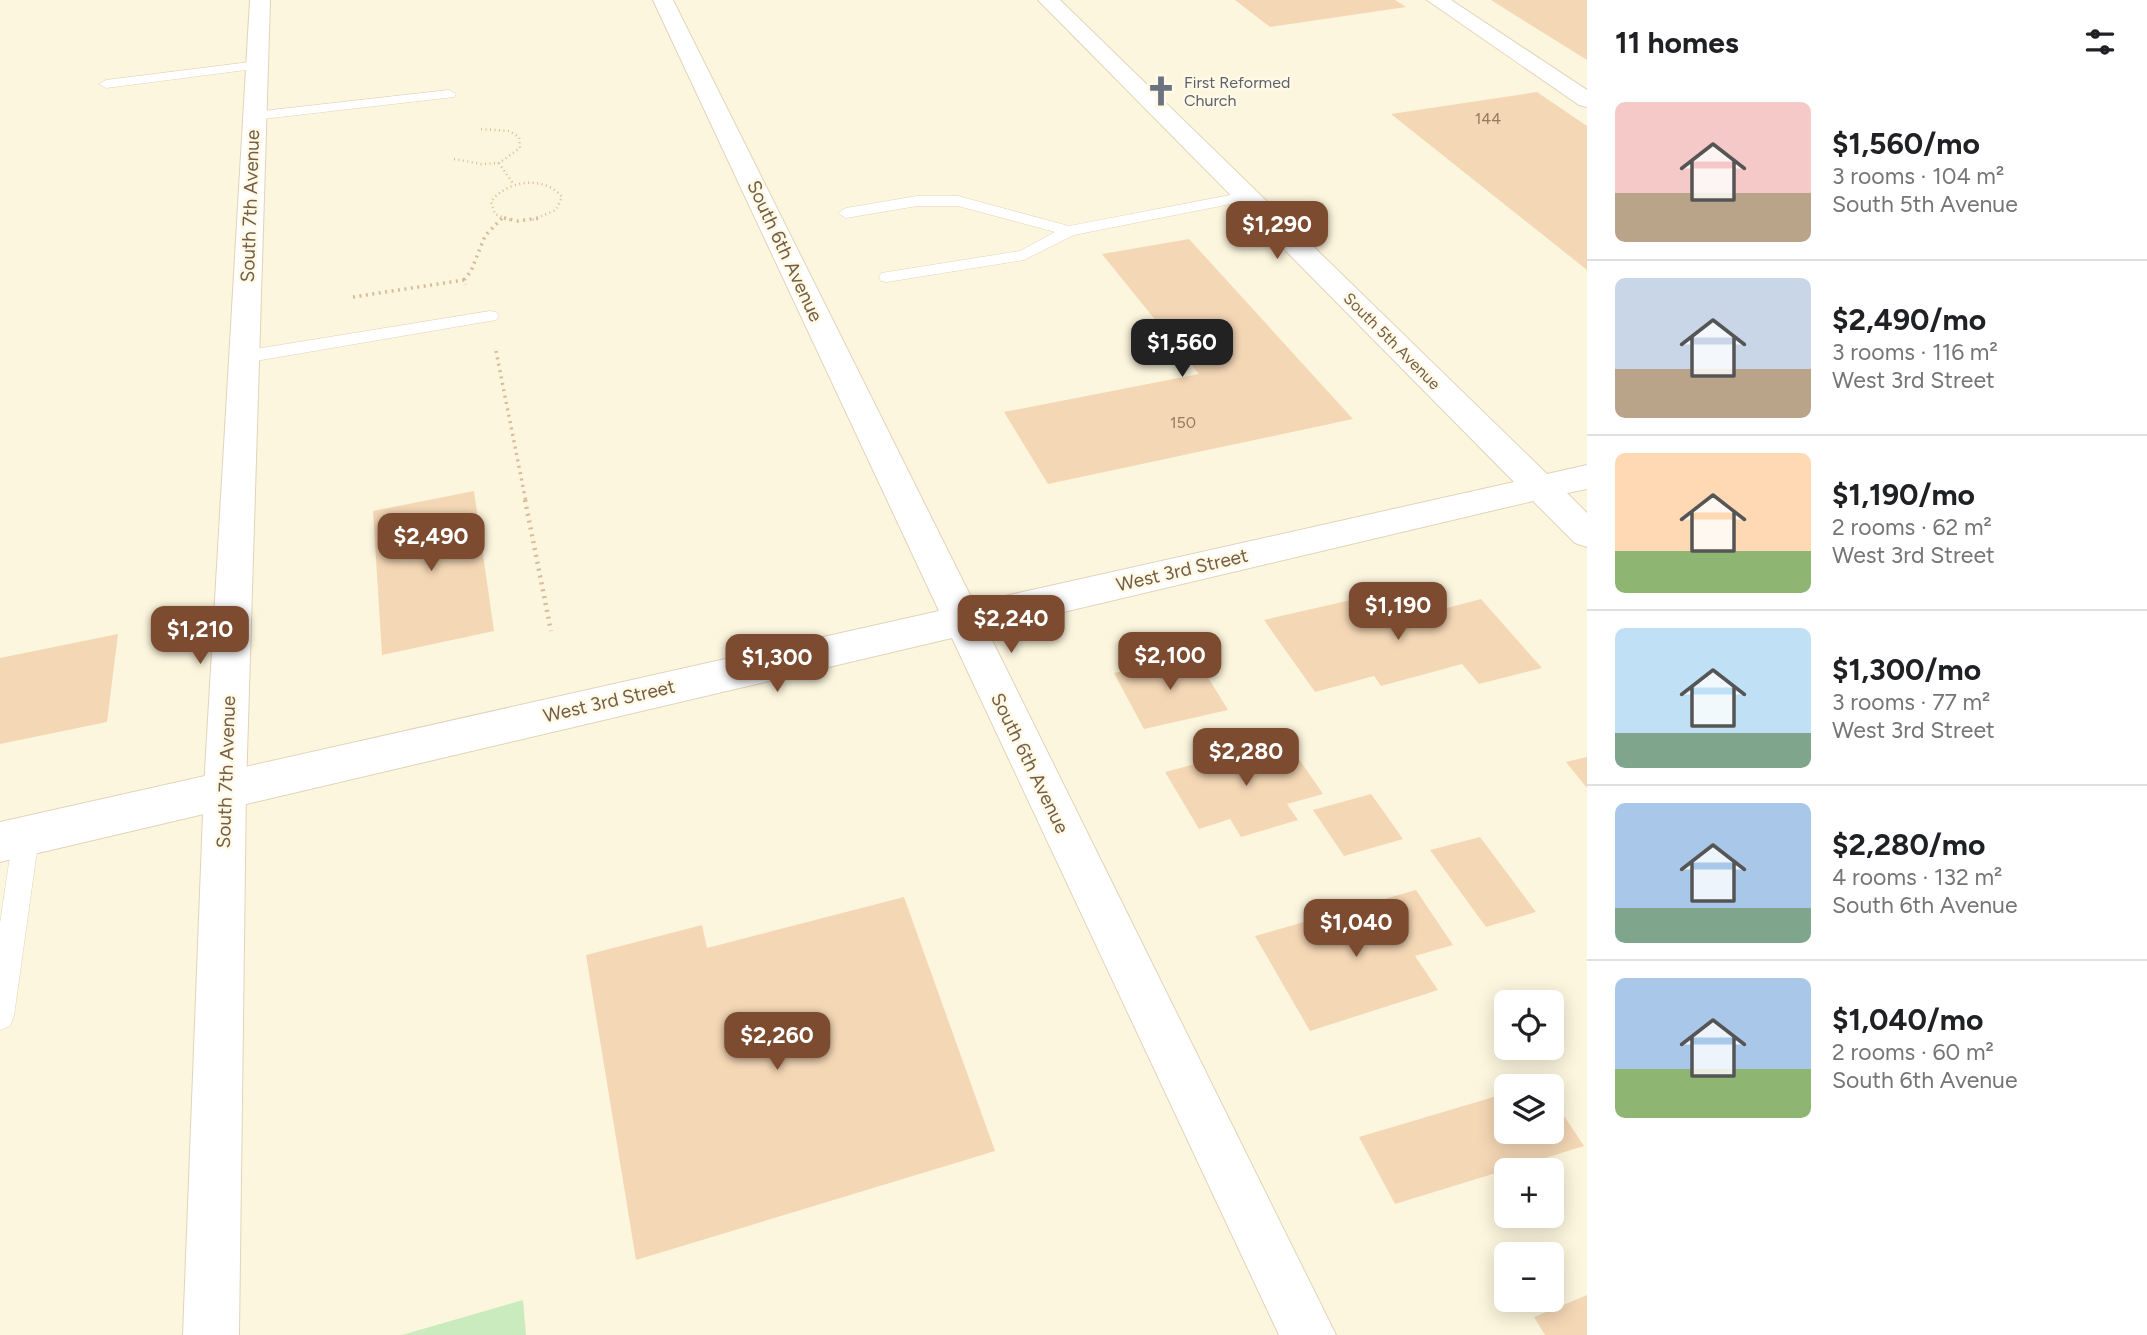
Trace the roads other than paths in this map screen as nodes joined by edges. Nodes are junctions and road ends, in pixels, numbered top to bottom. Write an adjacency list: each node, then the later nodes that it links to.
1 (260, 0): 5 (street, South 7th Avenue)
2 (663, 0): 19 (street, South 6th Avenue)
3 (1048, 0): 10 (street, South 5th Avenue)
4 (1437, 0): 8 (street)
5 (257, 65): 6 (lane); 9 (street, South 7th Avenue)
6 (107, 85)
7 (449, 93): 9 (lane)
8 (1587, 100)
9 (254, 116): 15 (street, South 7th Avenue)
10 (1247, 197): 12 (lane); 17 (street, South 5th Avenue)
11 (846, 213): 12 (lane)
12 (1069, 231): 13 (lane)
13 (887, 277)
14 (490, 316): 15 (lane)
15 (244, 357): 20 (street, South 7th Avenue)
16 (1587, 477): 17 (street, West 3rd Street)
17 (1541, 488): 18 (street, South 5th Avenue); 19 (street, West 3rd Street)
18 (1587, 534)
19 (961, 621): 20 (street, West 3rd Street); 24 (street, South 6th Avenue)
20 (225, 788): 21 (street, West 3rd Street); 23 (street, South 7th Avenue)
21 (13, 839): 22 (lane)
22 (0, 1016)
23 (211, 1335)
24 (1308, 1335)

